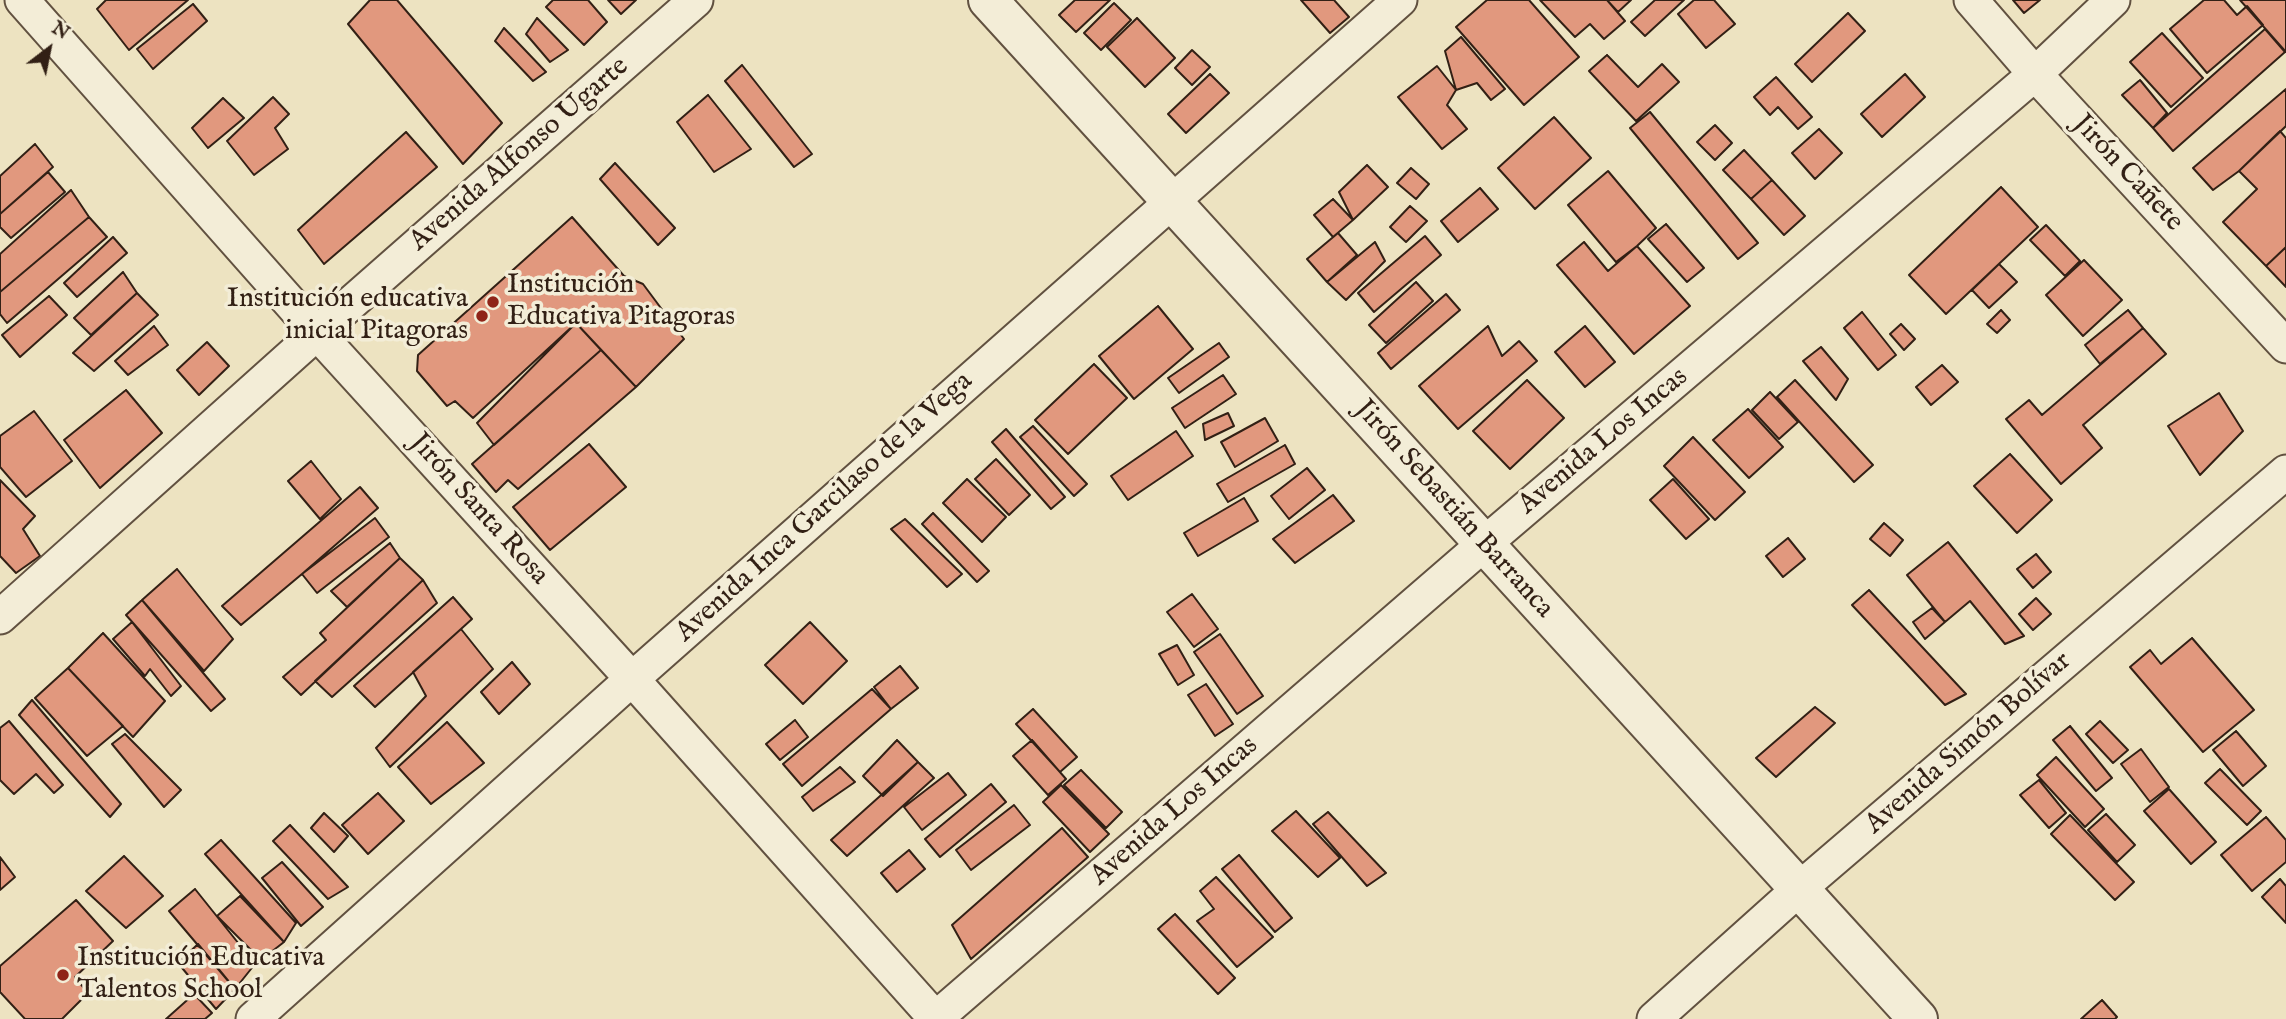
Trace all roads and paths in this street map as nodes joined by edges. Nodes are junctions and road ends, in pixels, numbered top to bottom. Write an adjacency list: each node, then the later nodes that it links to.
1 (22, 0): 9 (street, Jirón Santa Rosa)
2 (696, 0): 9 (street, Avenida Alfonso Ugarte)
3 (988, 0): 8 (street, Jirón Sebastián Barranca)
4 (1400, 0): 8 (street, Avenida Inca Garcilaso de la Vega)
5 (1971, 0): 7 (street, Jirón Cañete)
6 (2113, 0): 7 (street, Avenida Los Incas)
7 (2035, 74): 10 (street, Jirón Cañete); 12 (street, Avenida Los Incas)
8 (1171, 201): 12 (street, Jirón Sebastián Barranca); 14 (street, Avenida Inca Garcilaso de la Vega)
9 (317, 333): 13 (street, Avenida Alfonso Ugarte); 14 (street, Jirón Santa Rosa)
10 (2286, 346)
11 (2286, 472): 15 (street, Avenida Simón Bolívar)
12 (1484, 544): 15 (street, Jirón Sebastián Barranca); 17 (street, Avenida Los Incas)
13 (0, 617)
14 (632, 679): 16 (street, Avenida Inca Garcilaso de la Vega); 17 (street, Jirón Santa Rosa)
15 (1799, 889): 18 (street, Avenida Simón Bolívar); 19 (street, Jirón Sebastián Barranca)
16 (253, 1019)
17 (936, 1019)
18 (1654, 1019)
19 (1918, 1019)

